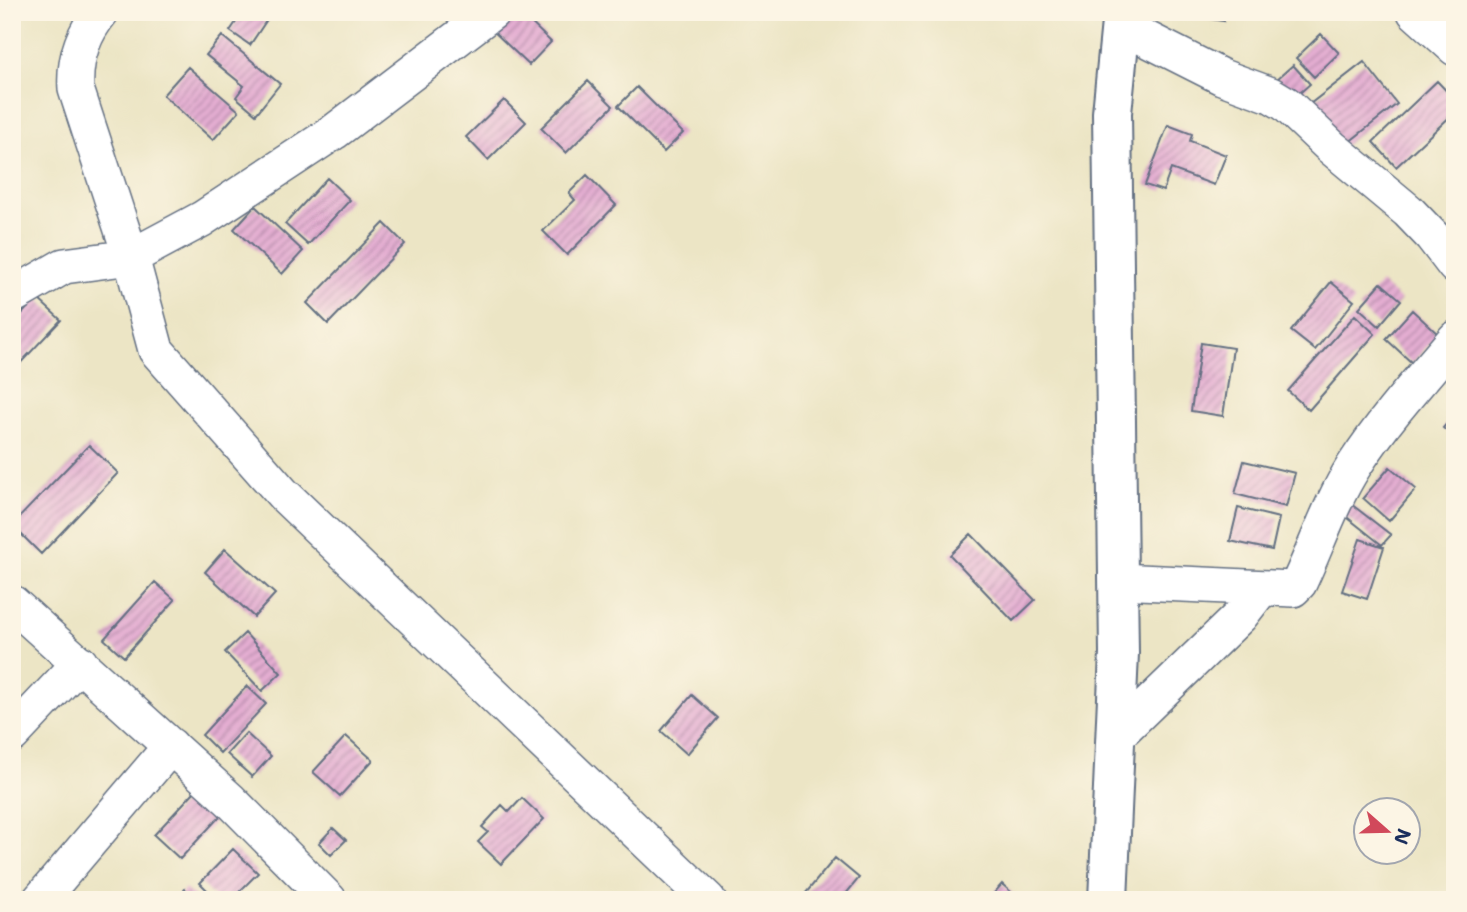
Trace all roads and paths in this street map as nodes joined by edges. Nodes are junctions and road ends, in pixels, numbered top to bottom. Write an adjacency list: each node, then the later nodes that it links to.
1 (101, 12): 6 (street)
2 (492, 12): 6 (street)
3 (1415, 12): 5 (street)
4 (1122, 19): 7 (street); 10 (main road)
5 (1455, 48)
6 (131, 257): 8 (street); 19 (street)
7 (1455, 265)
8 (12, 296)
9 (1455, 339): 11 (street)
10 (1118, 581): 11 (street); 15 (main road)
11 (1261, 589): 15 (street)
12 (12, 603): 13 (street)
13 (79, 663): 14 (street); 16 (street)
14 (12, 735)
15 (1115, 737): 20 (main road)
16 (171, 746): 17 (street); 18 (street)
17 (40, 900)
18 (329, 900)
19 (708, 900)
20 (1108, 900)

